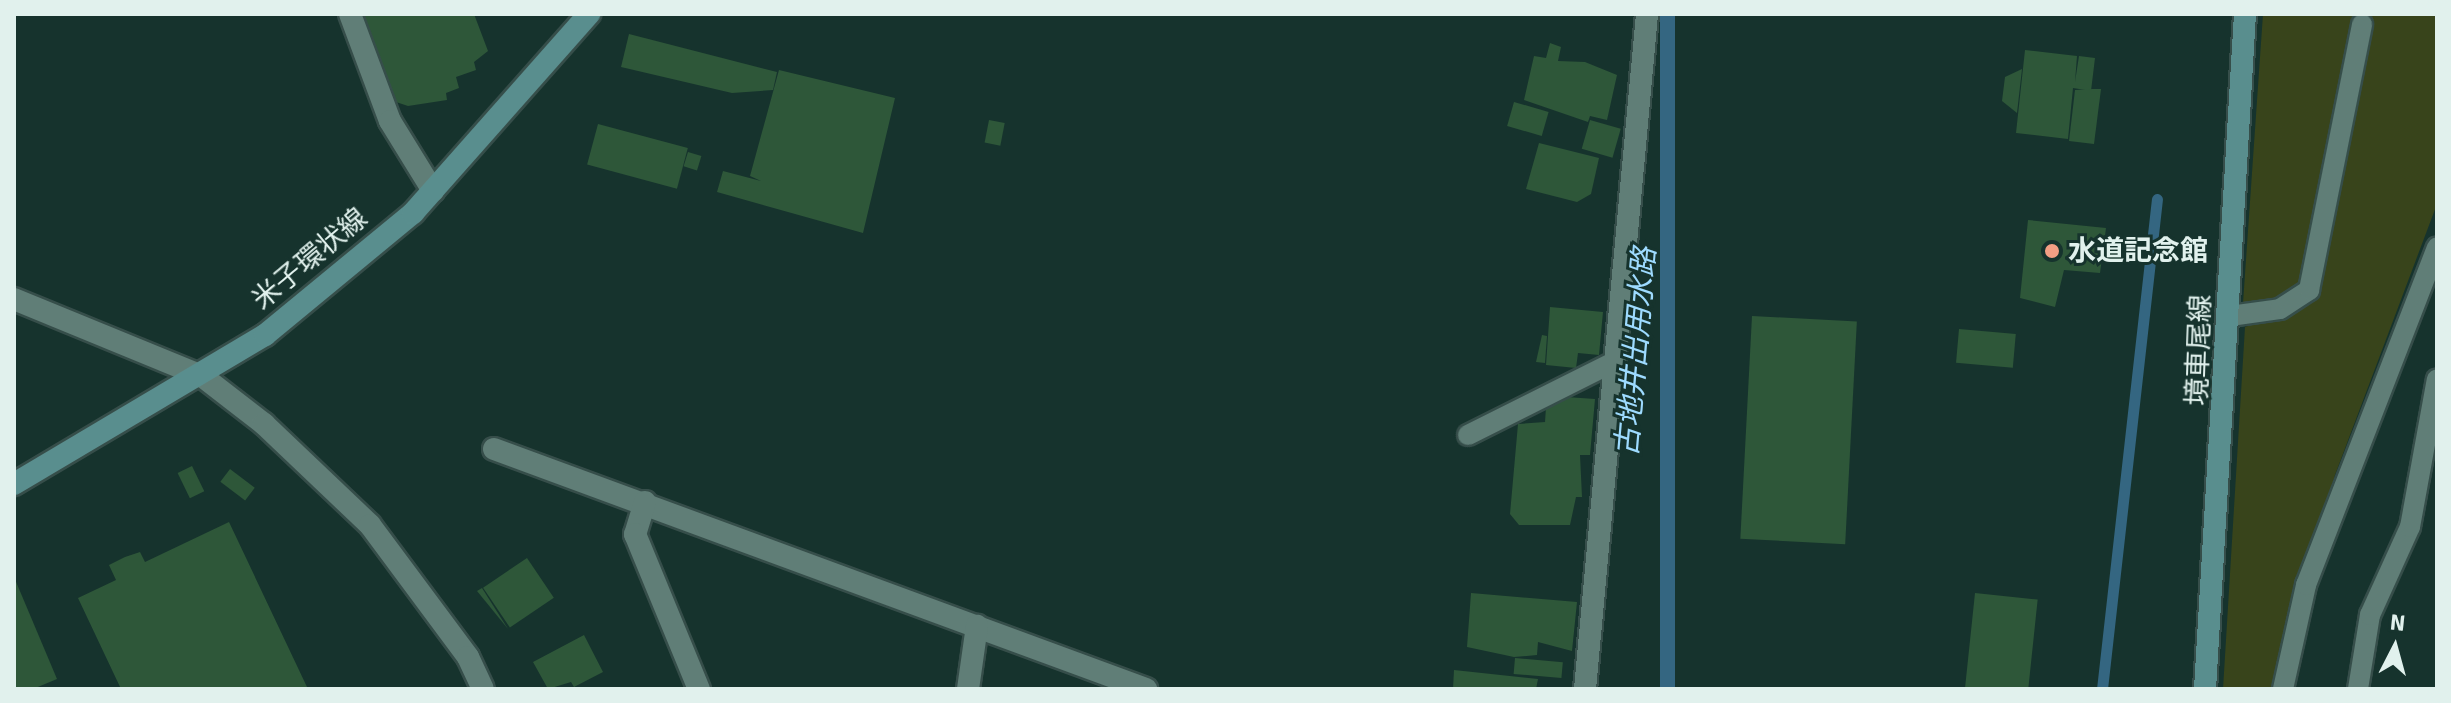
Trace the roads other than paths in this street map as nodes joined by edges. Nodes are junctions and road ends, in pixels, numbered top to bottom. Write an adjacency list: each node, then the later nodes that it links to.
1 (350, 14): 6 (street)
2 (589, 14): 6 (main road, 米子環状線)
3 (1647, 14): 10 (street)
4 (2245, 14): 9 (main road, 境車尾線)
5 (2362, 24): 9 (lane)
6 (433, 191): 11 (main road, 米子環状線)
7 (2437, 248): 24 (lane)
8 (14, 299): 11 (street)
9 (2230, 316): 23 (main road, 境車尾線)
10 (1616, 361): 13 (lane); 22 (street)
11 (202, 376): 15 (main road, 米子環状線); 18 (street)
12 (2437, 379): 25 (lane)
13 (1468, 435)
14 (494, 449): 16 (street)
15 (14, 484)
16 (645, 502): 17 (street); 19 (street)
17 (977, 626): 20 (street); 21 (street)
18 (483, 689)
19 (699, 689)
20 (968, 689)
21 (1146, 689)
22 (1585, 689)
23 (2205, 689)
24 (2283, 689)
25 (2358, 689)

